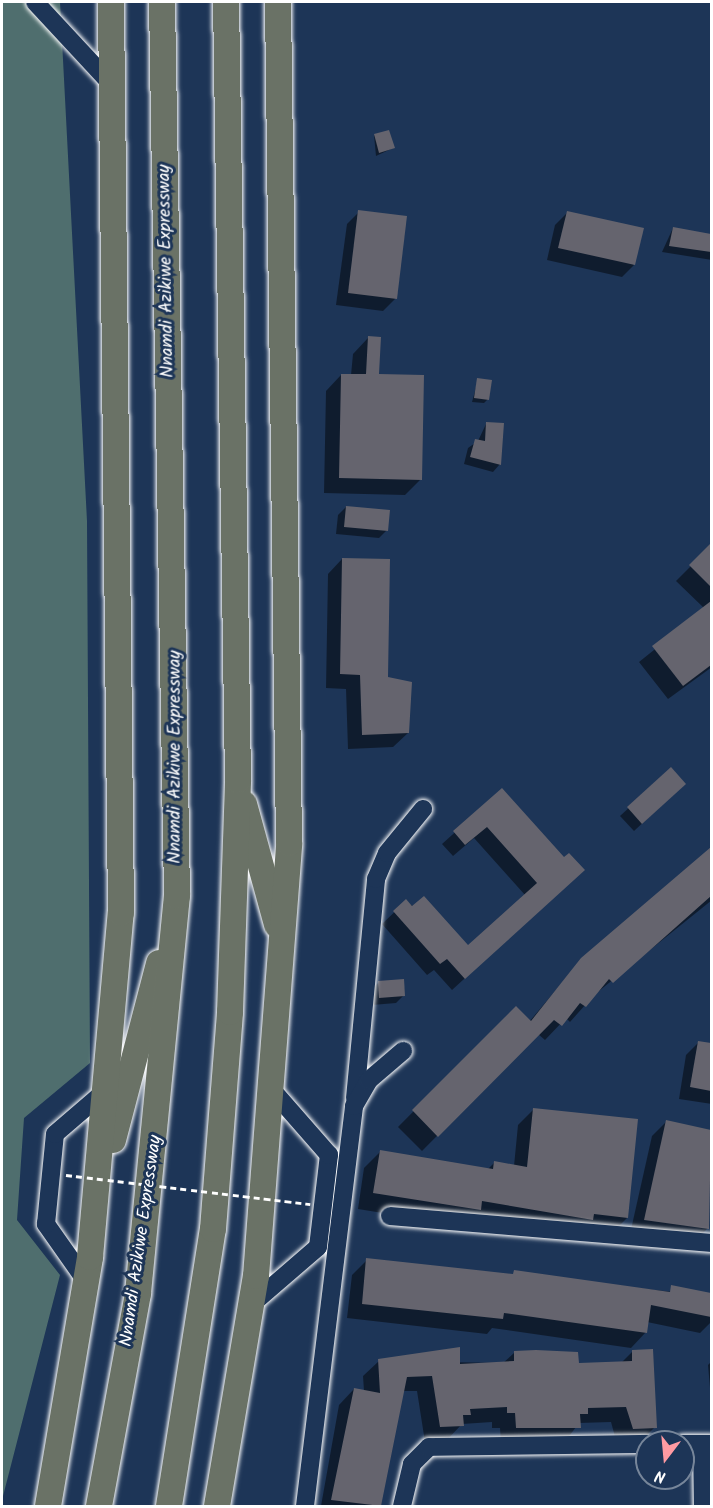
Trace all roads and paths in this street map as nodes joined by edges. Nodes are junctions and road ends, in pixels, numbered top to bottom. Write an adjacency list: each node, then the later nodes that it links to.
1 (35, 2): 6 (street)
2 (111, 2): 6 (highway)
3 (162, 2): 9 (highway, Nnamdi Azikiwe Expressway)
4 (226, 2): 7 (highway)
5 (279, 2): 10 (highway)
6 (113, 86): 12 (highway)
7 (238, 780): 10 (highway); 26 (highway)
8 (423, 809): 14 (street)
9 (177, 896): 17 (highway); 25 (highway, Nnamdi Azikiwe Expressway)
10 (283, 945): 13 (highway)
11 (403, 1051): 14 (street)
12 (105, 1091): 17 (highway); 20 (street)
13 (273, 1091): 21 (highway); 21 (street)
14 (354, 1106): 28 (street)
15 (66, 1175): 16 (path, bridge)
16 (310, 1204)
17 (94, 1213): 20 (highway)
18 (390, 1216): 19 (street)
19 (711, 1243)
20 (86, 1281): 24 (highway)
21 (252, 1304): 27 (highway)
22 (635, 1444): 29 (street)
23 (707, 1444): 30 (street)
24 (48, 1506)
25 (99, 1506)
26 (169, 1506)
27 (217, 1506)
28 (305, 1506)
29 (402, 1506)
30 (703, 1506)

